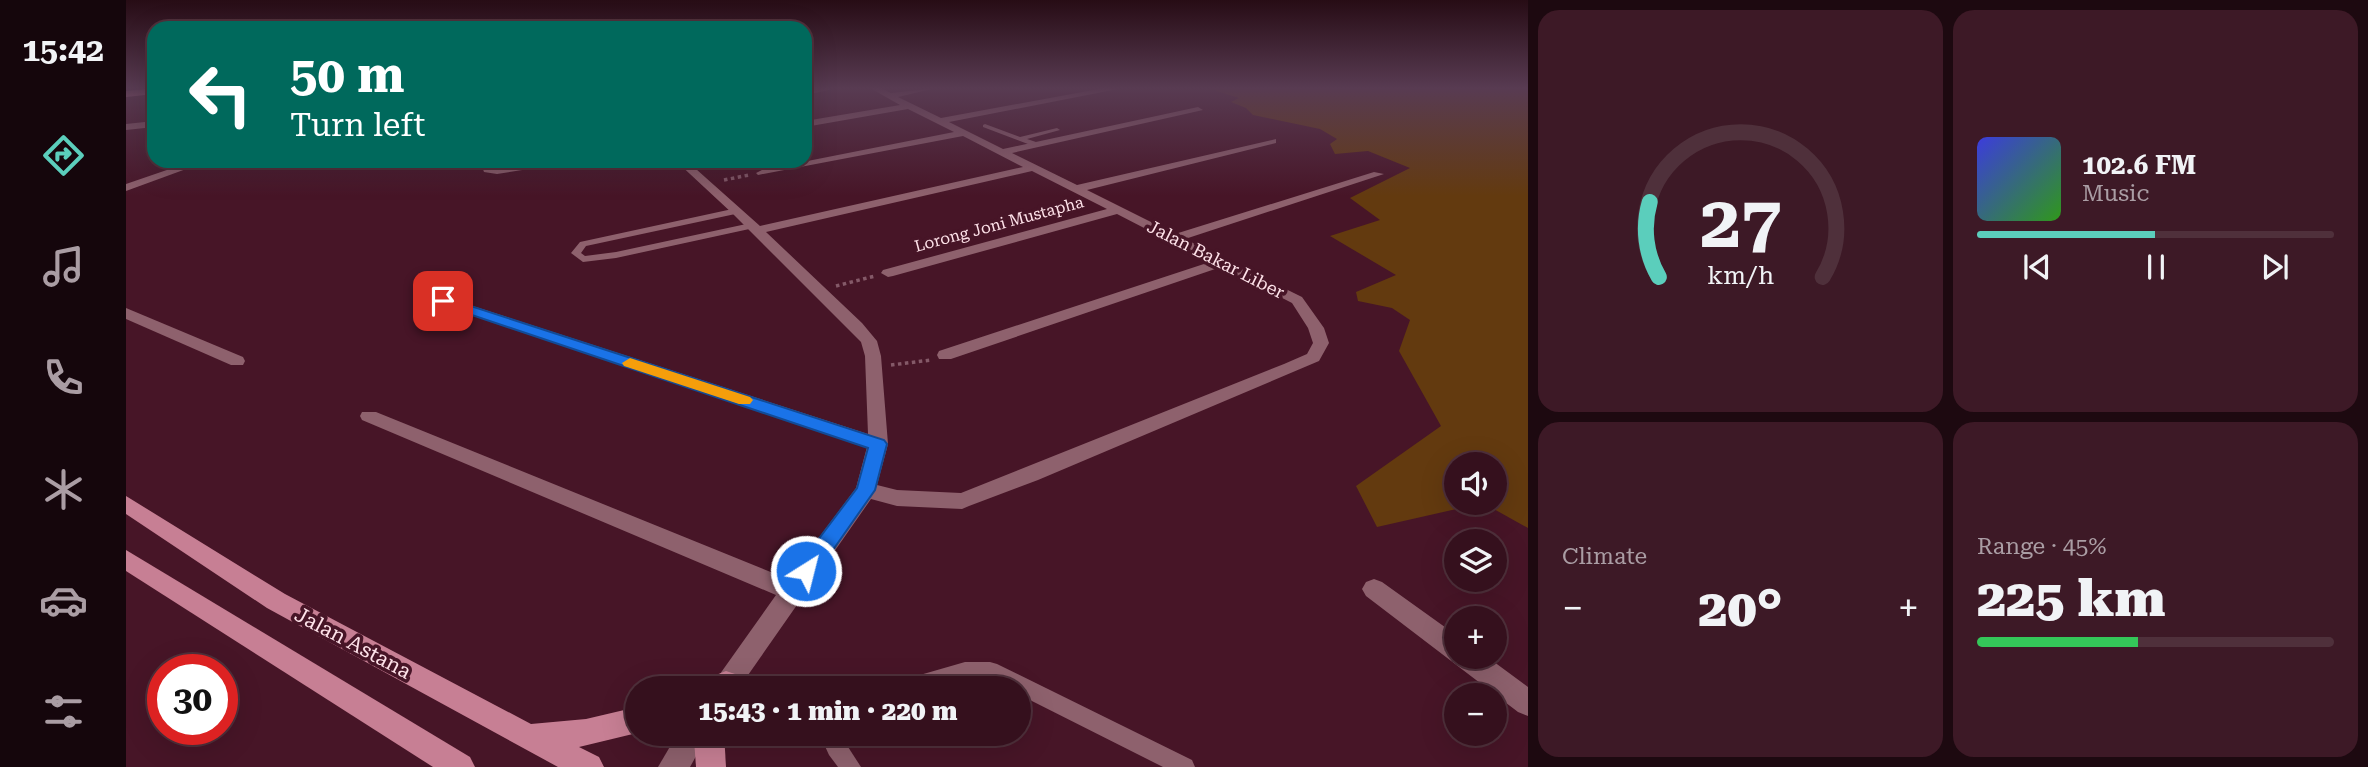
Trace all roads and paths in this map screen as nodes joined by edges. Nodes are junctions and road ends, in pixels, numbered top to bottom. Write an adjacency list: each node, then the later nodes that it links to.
1 (946, 124): 7 (street, Jalan Bakar Liber)
2 (1134, 124): 10 (street)
3 (147, 125): 5 (street)
4 (985, 126): 8 (lane)
5 (126, 127)
6 (1058, 130): 8 (lane)
7 (965, 133): 11 (street, Jalan Bakar Liber); 12 (street)
8 (1019, 139): 10 (lane)
9 (1272, 141): 27 (street)
10 (1036, 145): 11 (street)
11 (1003, 152): 19 (street, Jalan Bakar Liber)
12 (812, 163)
13 (183, 168): 24 (street)
14 (488, 168): 15 (lane)
15 (520, 168)
16 (536, 168): 23 (lane)
17 (689, 168): 25 (street)
18 (787, 168): 20 (street)
19 (1032, 168): 27 (street, Jalan Bakar Liber); 30 (street)
20 (762, 173): 25 (path)
21 (1378, 174): 31 (street)
22 (126, 176): 24 (street)
23 (541, 177)
24 (149, 180): 26 (street)
25 (706, 183): 29 (street)
26 (126, 188)
27 (1077, 189): 28 (street, Jalan Bakar Liber)
28 (1119, 210): 31 (street, Jalan Bakar Liber); 33 (street, Lorong Joni Mustapha)
29 (737, 211): 30 (street); 30 (lane)
30 (753, 228): 34 (street)
31 (1174, 238): 32 (street, Jalan Bakar Liber)
32 (1224, 262): 37 (street); 42 (street, Jalan Bakar Liber)
33 (888, 273): 34 (path)
34 (818, 290): 39 (street)
35 (443, 301): 41 (street)
36 (126, 313): 38 (street)
37 (944, 355): 39 (path)
38 (237, 360)
39 (872, 364): 41 (street)
40 (369, 416): 46 (street)
41 (878, 444): 42 (street)
42 (866, 490): 46 (street)
43 (126, 504): 55 (main road, Jalan Astana)
44 (126, 559): 59 (main road)
45 (1374, 589): 47 (street)
46 (792, 591): 49 (street)
47 (1444, 641)
48 (1482, 669): 53 (street)
49 (734, 676)
50 (945, 676): 51 (lane)
51 (1002, 676)
52 (1031, 690): 64 (lane)
53 (1528, 703)
54 (625, 723): 55 (main road)
55 (528, 738): 60 (main road, Jalan Astana)
56 (687, 746): 61 (street)
57 (709, 746): 62 (main road)
58 (835, 746): 63 (lane)
59 (460, 767)
60 (589, 767)
61 (673, 767)
62 (711, 767)
63 (851, 767)
64 (1185, 767)

